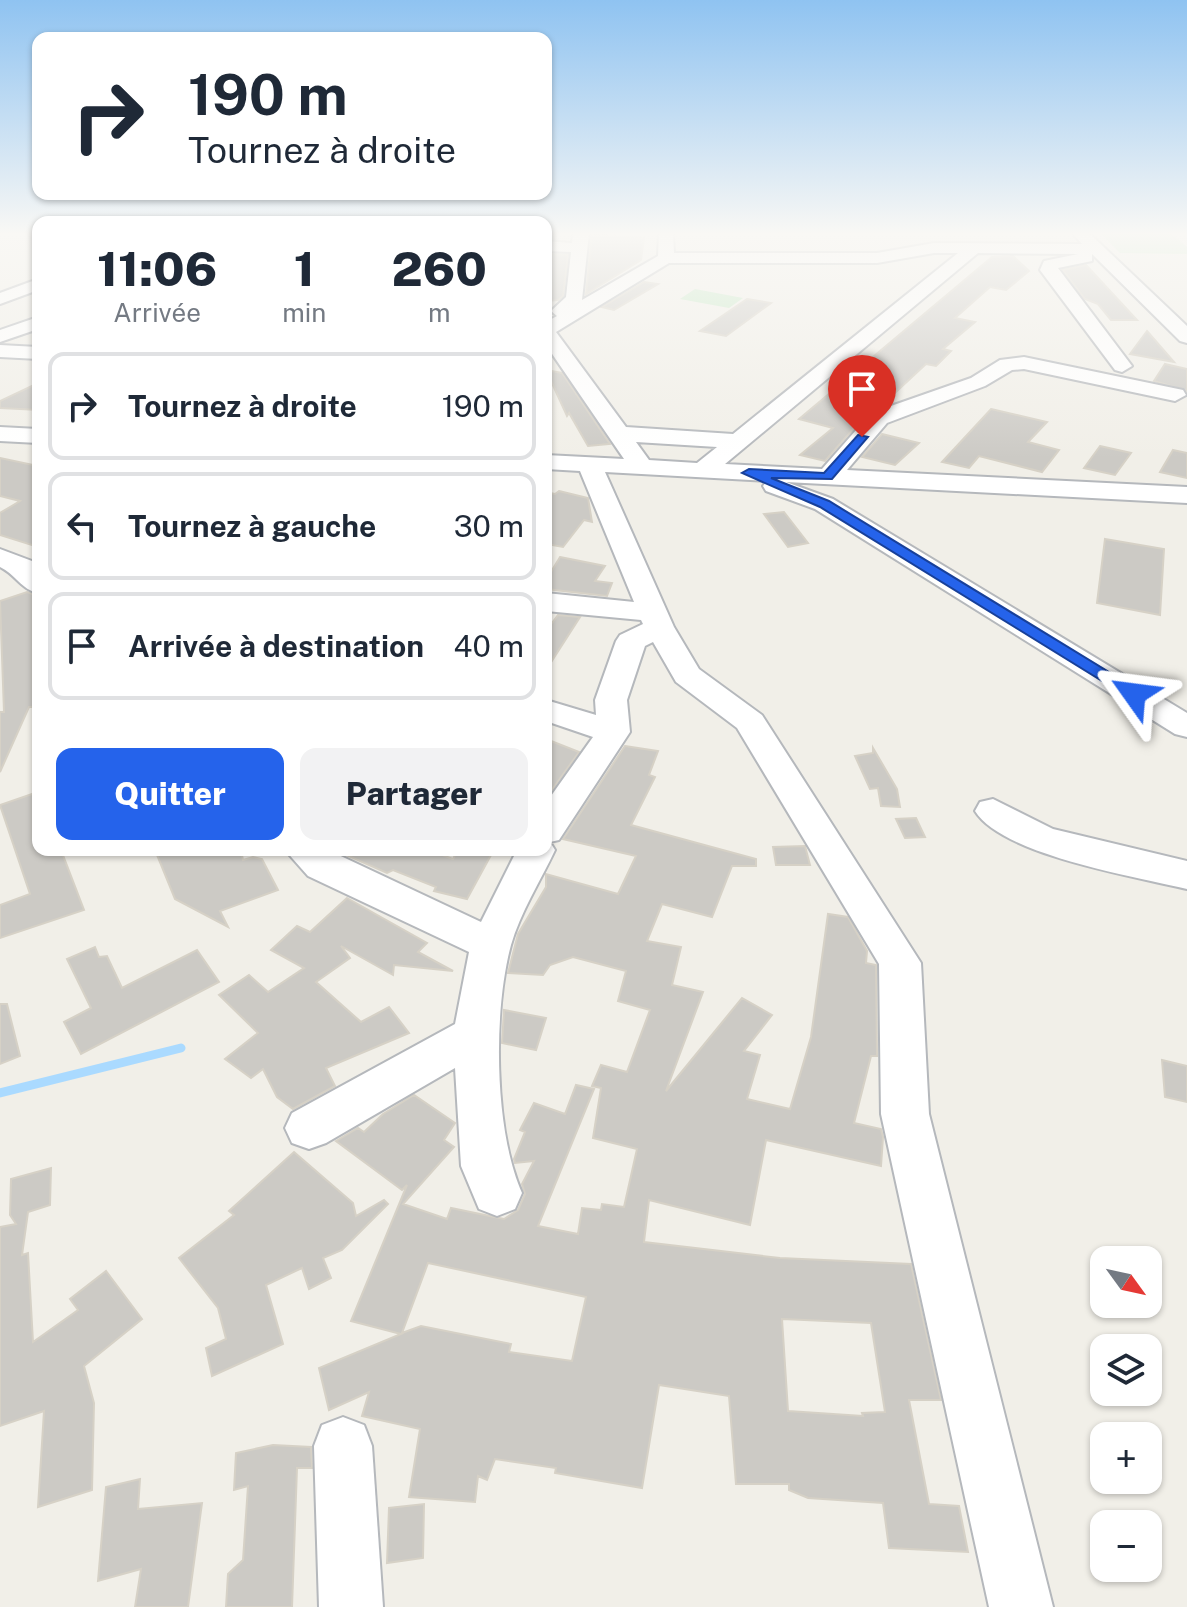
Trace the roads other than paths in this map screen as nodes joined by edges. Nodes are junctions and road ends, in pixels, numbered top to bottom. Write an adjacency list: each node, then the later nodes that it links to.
1 (569, 308): 7 (street)
2 (578, 308): 7 (street)
3 (901, 308): 20 (street)
4 (1078, 308): 15 (street)
5 (1157, 308): 11 (street)
6 (552, 311): 7 (street)
7 (571, 312): 9 (street)
8 (32, 325): 10 (street)
9 (552, 326)
10 (0, 336)
11 (1187, 337)
12 (552, 338): 18 (street)
13 (0, 351): 14 (street)
14 (32, 353)
15 (1122, 366)
16 (1175, 395): 26 (street)
17 (0, 434): 19 (street)
18 (621, 434): 20 (street); 23 (street)
19 (32, 436)
20 (739, 441): 24 (street)
21 (552, 462): 22 (street)
22 (589, 464): 23 (street); 31 (street)
23 (642, 467): 24 (street)
24 (703, 470): 25 (street)
25 (749, 473): 26 (street); 33 (street)
26 (828, 477): 27 (street)
27 (1187, 495)
28 (0, 557): 29 (street)
29 (32, 578)
30 (552, 603): 31 (street)
31 (657, 620): 34 (street); 46 (street)
32 (552, 712): 34 (street)
33 (1187, 727)
34 (613, 732): 36 (street)
35 (993, 811): 39 (street)
36 (552, 822)
37 (311, 856): 40 (street)
38 (533, 856): 40 (street)
39 (1187, 875)
40 (491, 944): 41 (street)
41 (475, 1034): 42 (street); 43 (street)
42 (309, 1128)
43 (497, 1193)
44 (343, 1446): 45 (street)
45 (351, 1607)
46 (1021, 1607)

